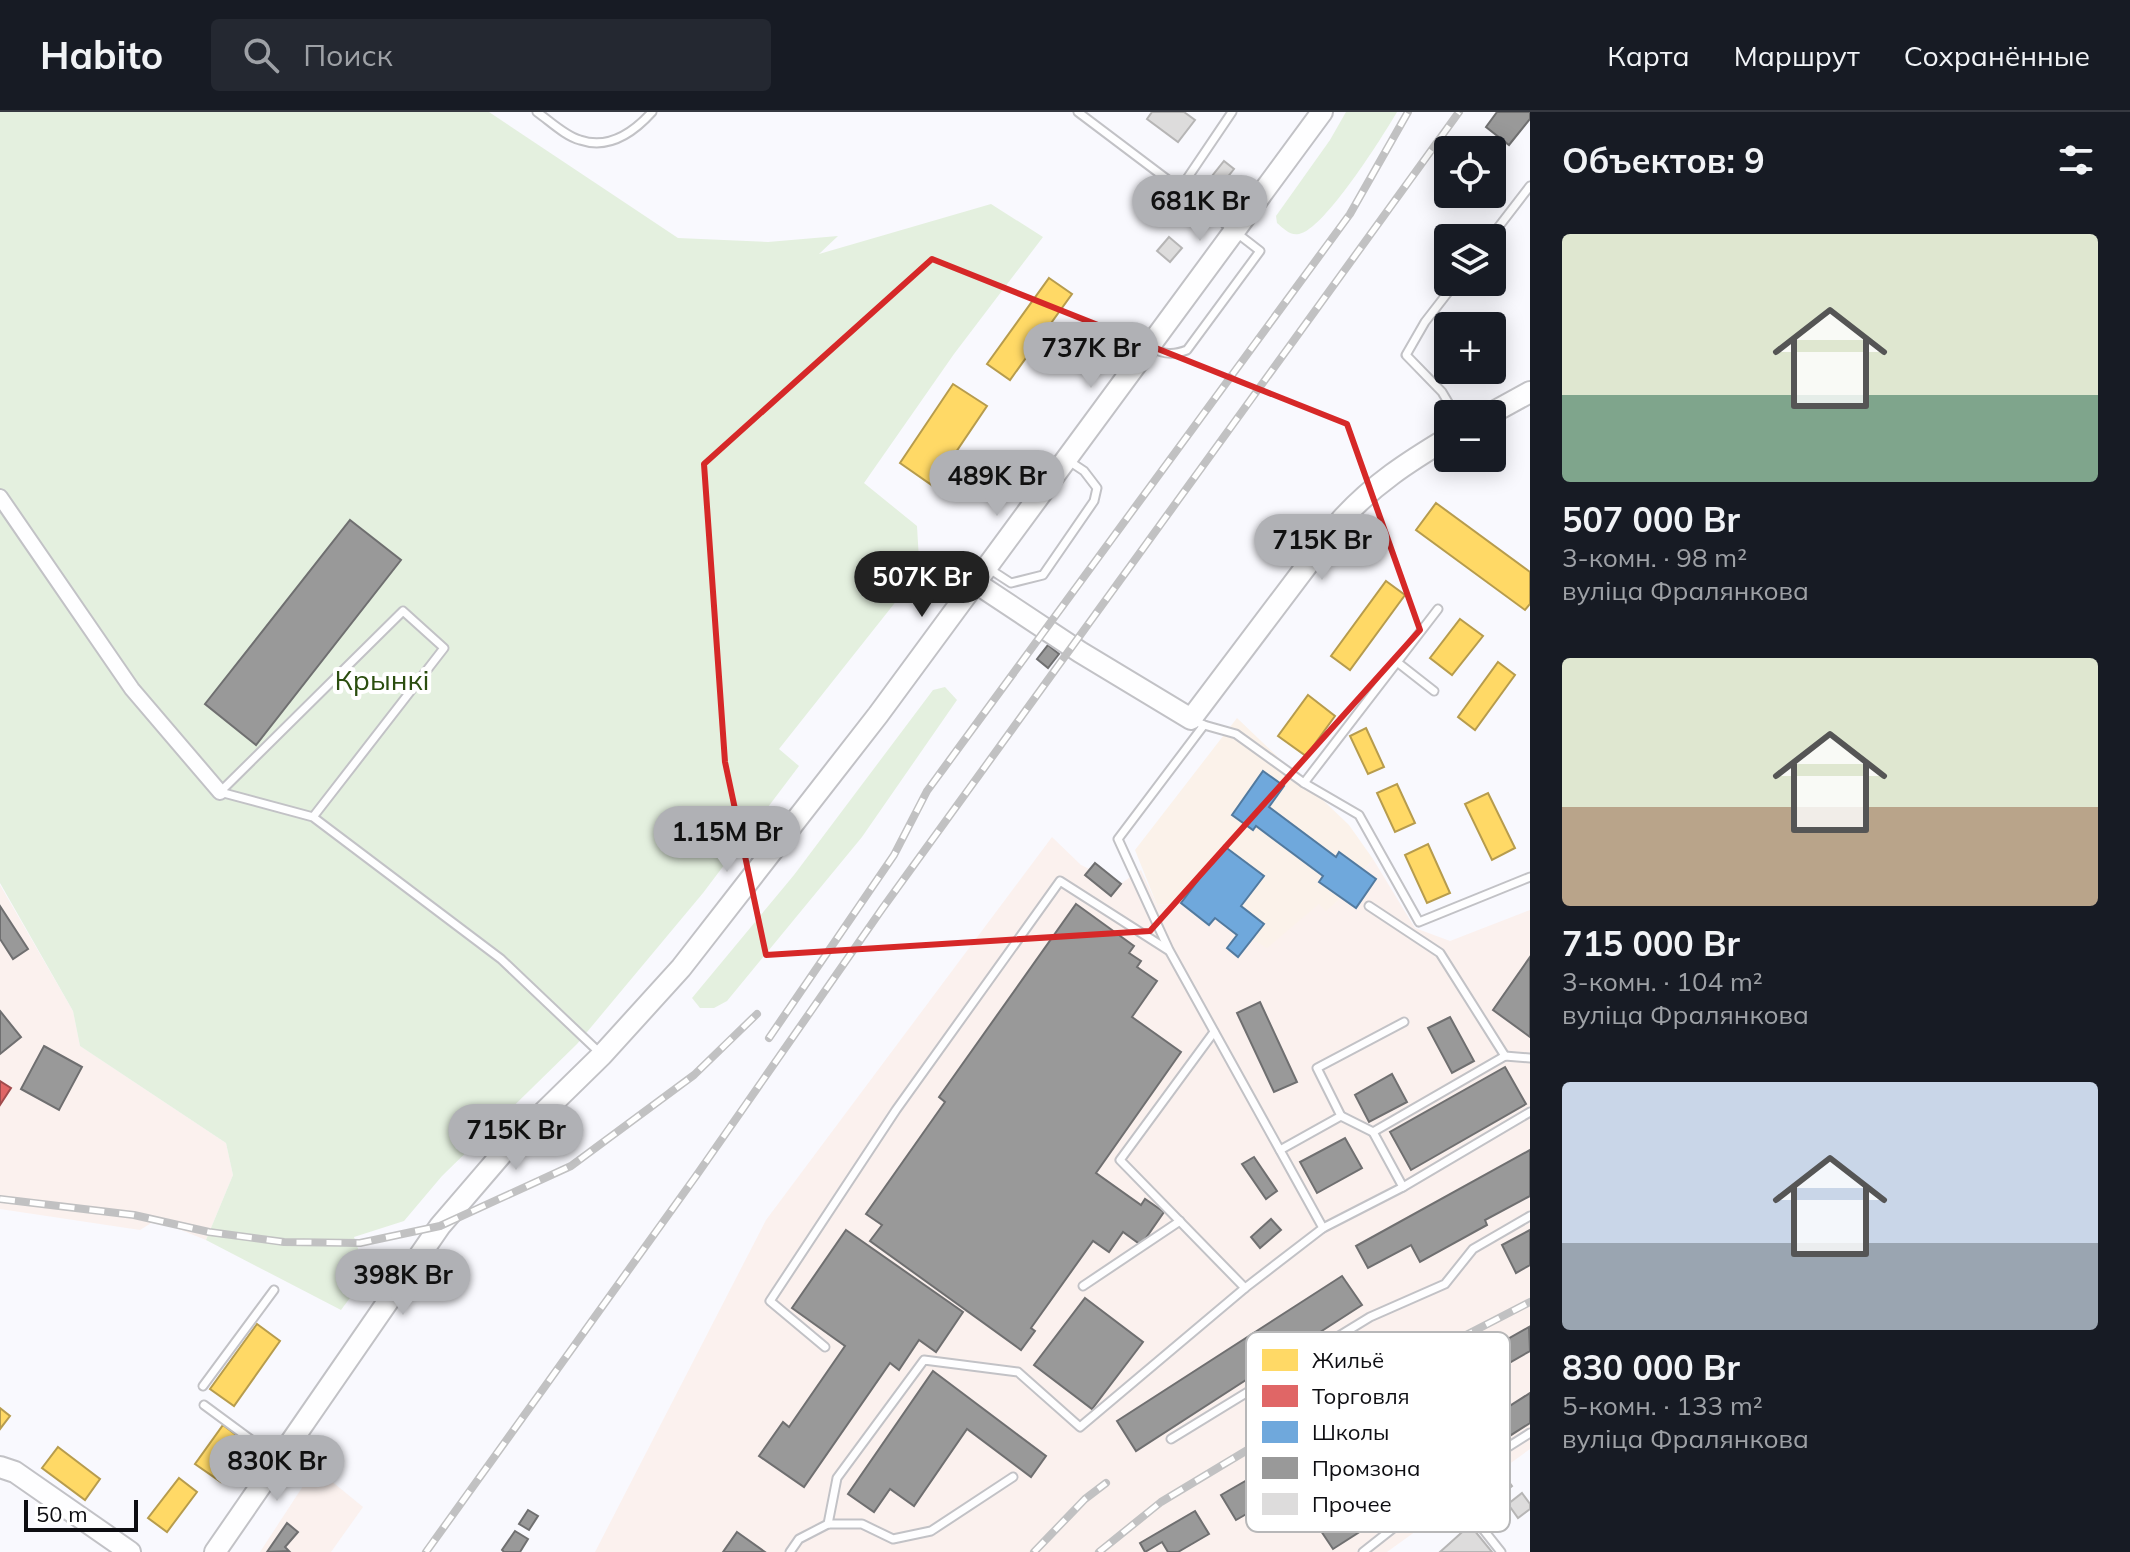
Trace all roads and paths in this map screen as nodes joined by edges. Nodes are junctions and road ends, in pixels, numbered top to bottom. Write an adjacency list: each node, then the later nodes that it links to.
1 (537, 112): 2 (lane)
2 (652, 112)
3 (1078, 112): 7 (lane)
4 (1232, 112): 7 (lane)
5 (1322, 112): 9 (main road)
6 (1530, 186): 8 (lane)
7 (1180, 189): 9 (lane)
8 (1501, 224)
9 (1236, 231): 11 (main road); 11 (lane)
10 (1445, 296): 13 (lane)
11 (1151, 347): 16 (main road)
12 (1530, 392): 14 (main road)
13 (1447, 400)
14 (1506, 405)
15 (1434, 446): 22 (main road)
16 (1067, 460): 18 (main road); 18 (lane)
17 (0, 497): 24 (street)
18 (982, 576): 22 (main road); 31 (main road)
19 (1438, 609): 20 (lane)
20 (1397, 662): 21 (lane); 23 (lane)
21 (1434, 691)
22 (1198, 722): 23 (lane); 28 (lane)
23 (1304, 783): 26 (lane)
24 (220, 792): 25 (lane); 25 (lane)
25 (313, 817): 31 (lane)
26 (1530, 877)
27 (1369, 906): 32 (lane)
28 (1169, 950): 30 (lane); 46 (lane)
29 (1404, 1022): 35 (lane)
30 (1214, 1032): 37 (lane); 40 (lane)
31 (602, 1055): 53 (main road)
32 (1505, 1056): 33 (lane); 36 (lane)
33 (1530, 1058)
34 (1530, 1112): 38 (lane)
35 (1341, 1116): 36 (lane); 37 (lane)
36 (1373, 1132): 38 (lane)
37 (1280, 1150): 41 (lane)
38 (1403, 1187): 41 (lane)
39 (1530, 1216): 45 (lane)
40 (1180, 1221): 42 (lane); 43 (lane)
41 (1323, 1228): 43 (lane)
42 (1083, 1286)
43 (1245, 1288): 56 (lane)
44 (274, 1290): 47 (lane)
45 (1346, 1332)
46 (825, 1347)
47 (203, 1386)
48 (1246, 1393): 51 (lane)
49 (204, 1405): 53 (lane)
50 (1530, 1433): 52 (lane)
51 (1171, 1439)
52 (1510, 1446)
53 (279, 1461): 60 (main road)
54 (0, 1467): 59 (main road)
55 (1013, 1477): 56 (lane)
56 (828, 1524): 61 (lane)
57 (1388, 1532): 62 (lane)
58 (1485, 1532): 63 (lane)
59 (130, 1552)
60 (215, 1552)
61 (790, 1552)
62 (1363, 1552)
63 (1501, 1552)

